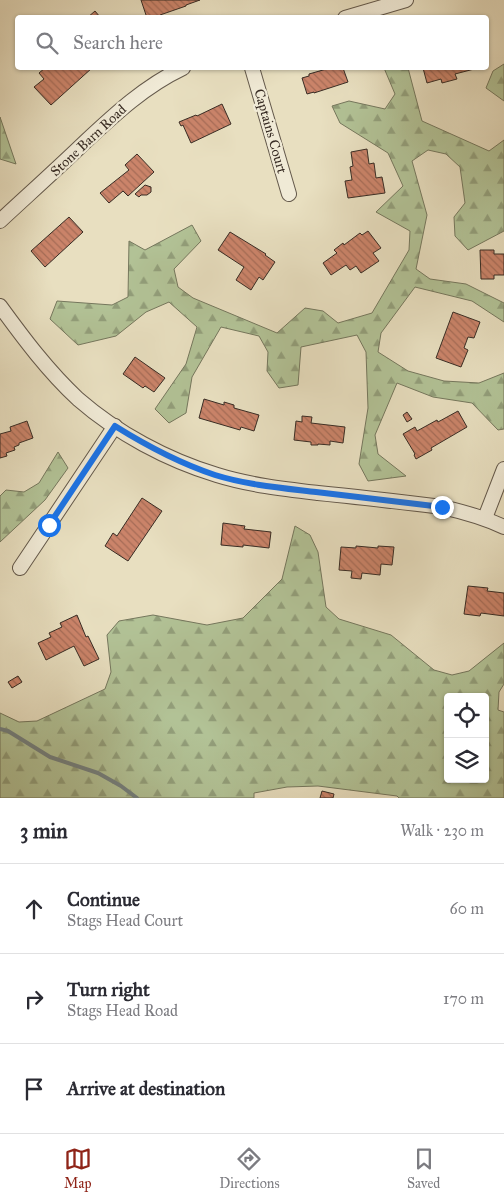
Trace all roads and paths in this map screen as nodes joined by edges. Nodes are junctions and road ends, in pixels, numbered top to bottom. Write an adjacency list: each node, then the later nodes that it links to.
1 (406, 0): 2 (street)
2 (355, 15)
3 (178, 70): 6 (street, Stone Barn Road)
4 (253, 70): 5 (street, Captains Court)
5 (289, 194)
6 (0, 221)
7 (0, 306): 8 (street)
8 (115, 426): 10 (street); 12 (street)
9 (504, 469): 10 (street)
10 (485, 518): 11 (street)
11 (504, 527)
12 (20, 568)

